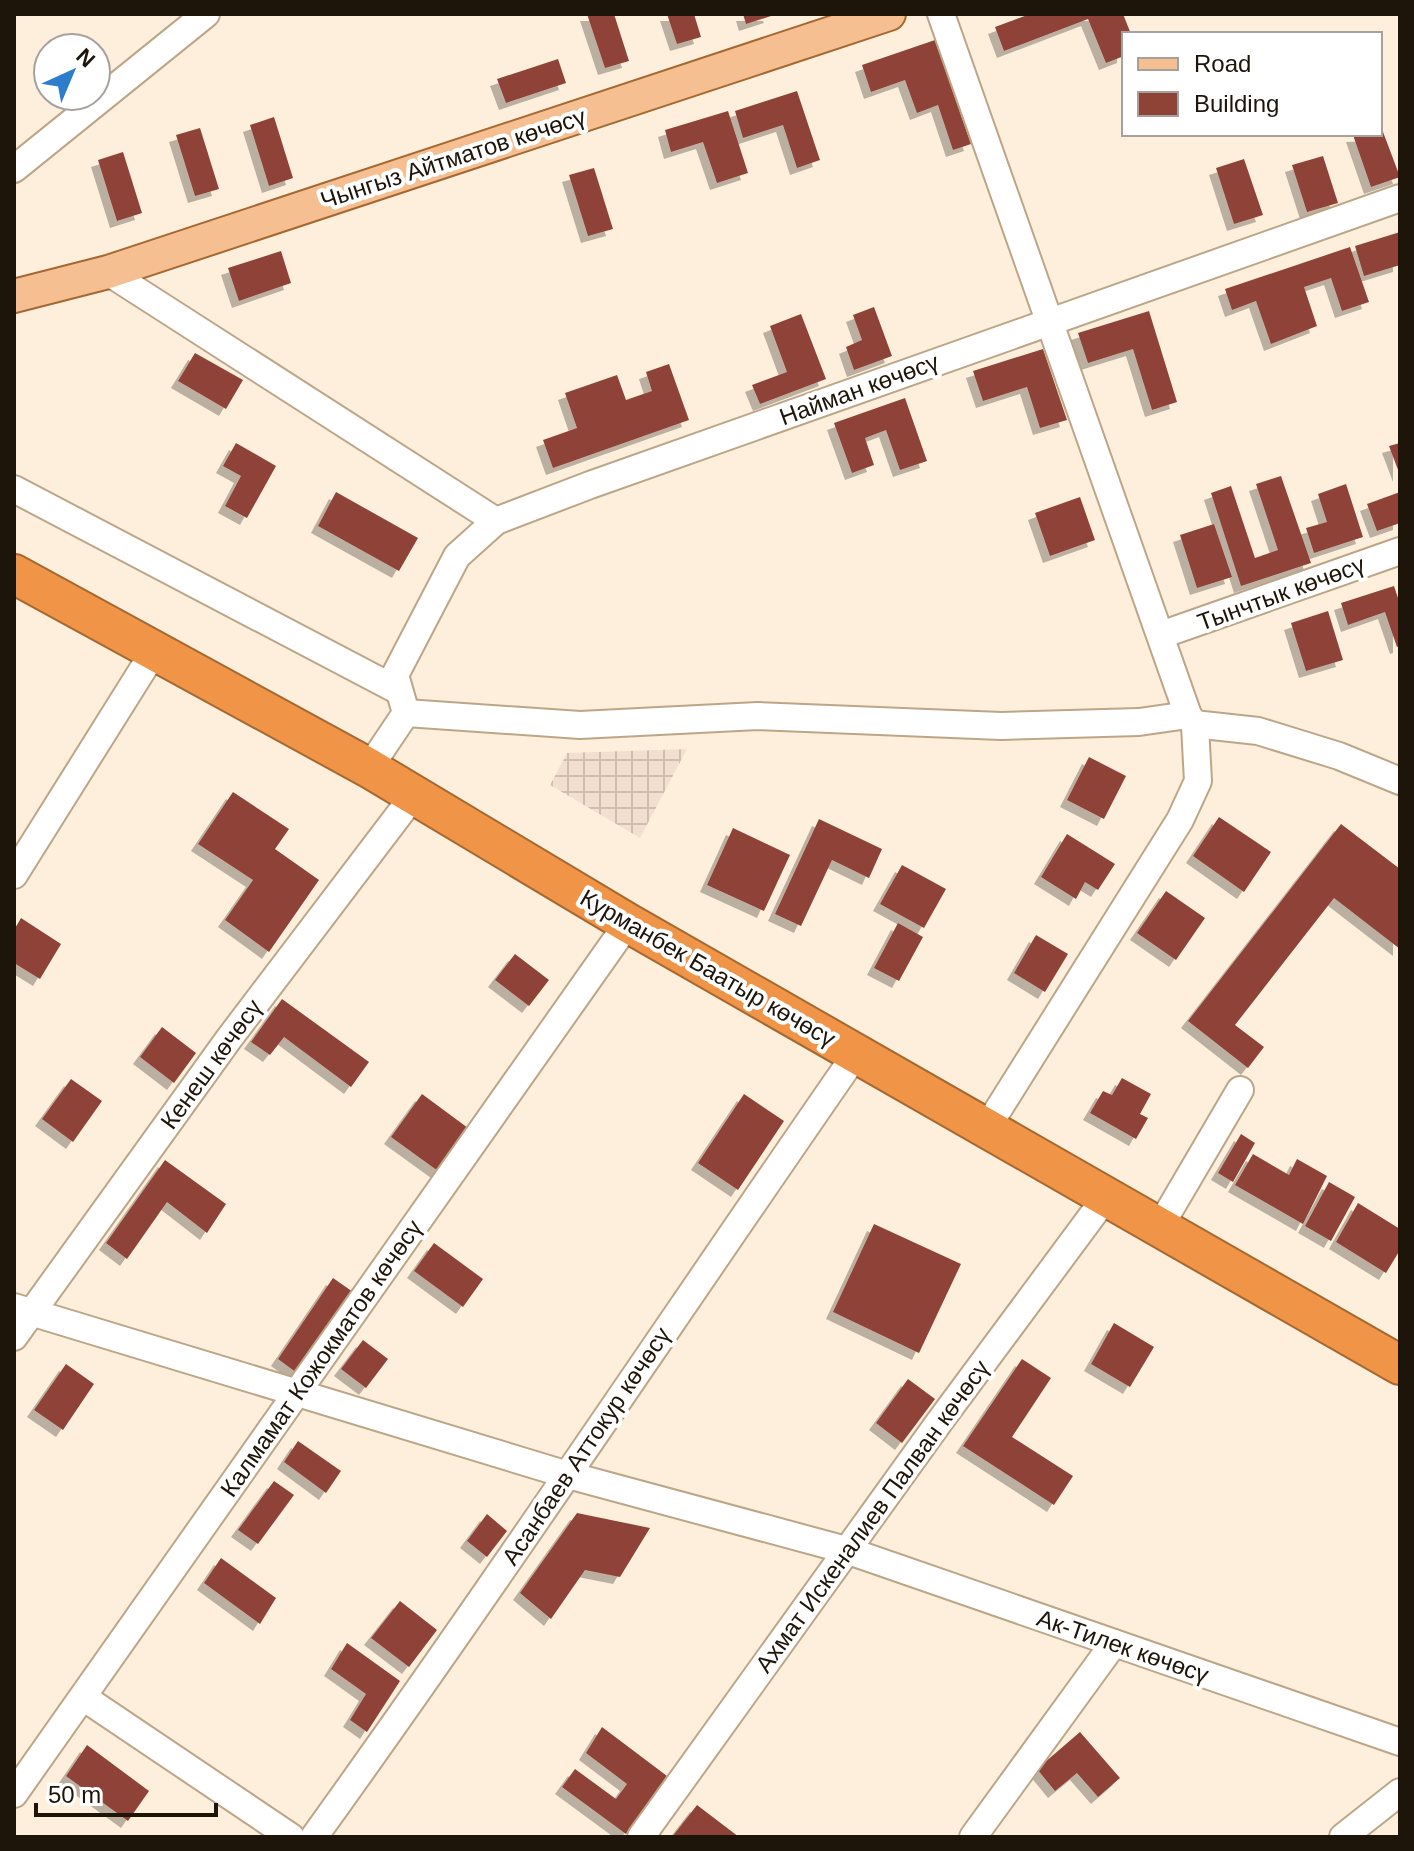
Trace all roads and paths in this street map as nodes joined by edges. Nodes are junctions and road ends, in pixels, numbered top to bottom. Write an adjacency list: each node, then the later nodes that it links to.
1 (206, 14): 4 (street)
2 (889, 14): 6 (main road, Чынгыз Айтматов көчөсү)
3 (941, 14): 8 (street)
4 (14, 169)
5 (1400, 198): 8 (street, Найман көчөсү)
6 (108, 272): 7 (main road, Чынгыз Айтматов көчөсү); 10 (street)
7 (14, 296)
8 (1048, 322): 10 (street, Найман көчөсү); 13 (street)
9 (14, 489): 15 (street)
10 (496, 521): 15 (street, Найман көчөсү)
11 (1400, 551): 13 (street, Тынчтык көчөсү)
12 (14, 574): 14 (highway, Курманбек Баатыр көчөсү)
13 (1161, 635): 16 (street)
14 (155, 650): 17 (highway, Курманбек Баатыр көчөсү); 20 (street)
15 (400, 693): 16 (street); 17 (street, Найман көчөсү)
16 (1191, 719): 18 (street); 24 (street)
17 (369, 768): 19 (highway, Курманбек Баатыр көчөсү)
18 (1400, 781)
19 (414, 795): 21 (highway, Курманбек Баатыр көчөсү); 27 (street, Кенеш көчөсү)
20 (14, 875)
21 (628, 923): 22 (highway, Курманбек Баатыр көчөсү); 30 (street, Калмамат Кожокматов көчөсү)
22 (856, 1054): 24 (highway, Курманбек Баатыр көчөсү); 31 (street, Асанбаев Аттокур көчөсү)
23 (1240, 1090): 26 (street)
24 (986, 1129): 25 (highway, Курманбек Баатыр көчөсү)
25 (1106, 1197): 26 (highway, Курманбек Баатыр көчөсү); 32 (street, Ахмат Искеналиев Палван көчөсү)
26 (1159, 1228): 29 (highway, Курманбек Баатыр көчөсү)
27 (23, 1310): 28 (street, Кенеш көчөсү); 30 (street, Ак-Тилек көчөсү)
28 (14, 1337)
29 (1400, 1365)
30 (296, 1392): 31 (street, Ак-Тилек көчөсү); 34 (street, Калмамат Кожокматов көчөсү)
31 (568, 1475): 32 (street, Ак-Тилек көчөсү); 39 (street, Асанбаев Аттокур көчөсү)
32 (846, 1550): 33 (street, Ак-Тилек көчөсү); 40 (street, Ахмат Искеналиев Палван көчөсү)
33 (1114, 1643): 35 (street, Ак-Тилек көчөсү); 41 (street)
34 (83, 1697): 37 (street, Калмамат Кожокматов көчөсү); 38 (street)
35 (1400, 1742)
36 (1400, 1792): 42 (street)
37 (14, 1794)
38 (291, 1837)
39 (314, 1837)
40 (641, 1837)
41 (973, 1837)
42 (1343, 1837)

